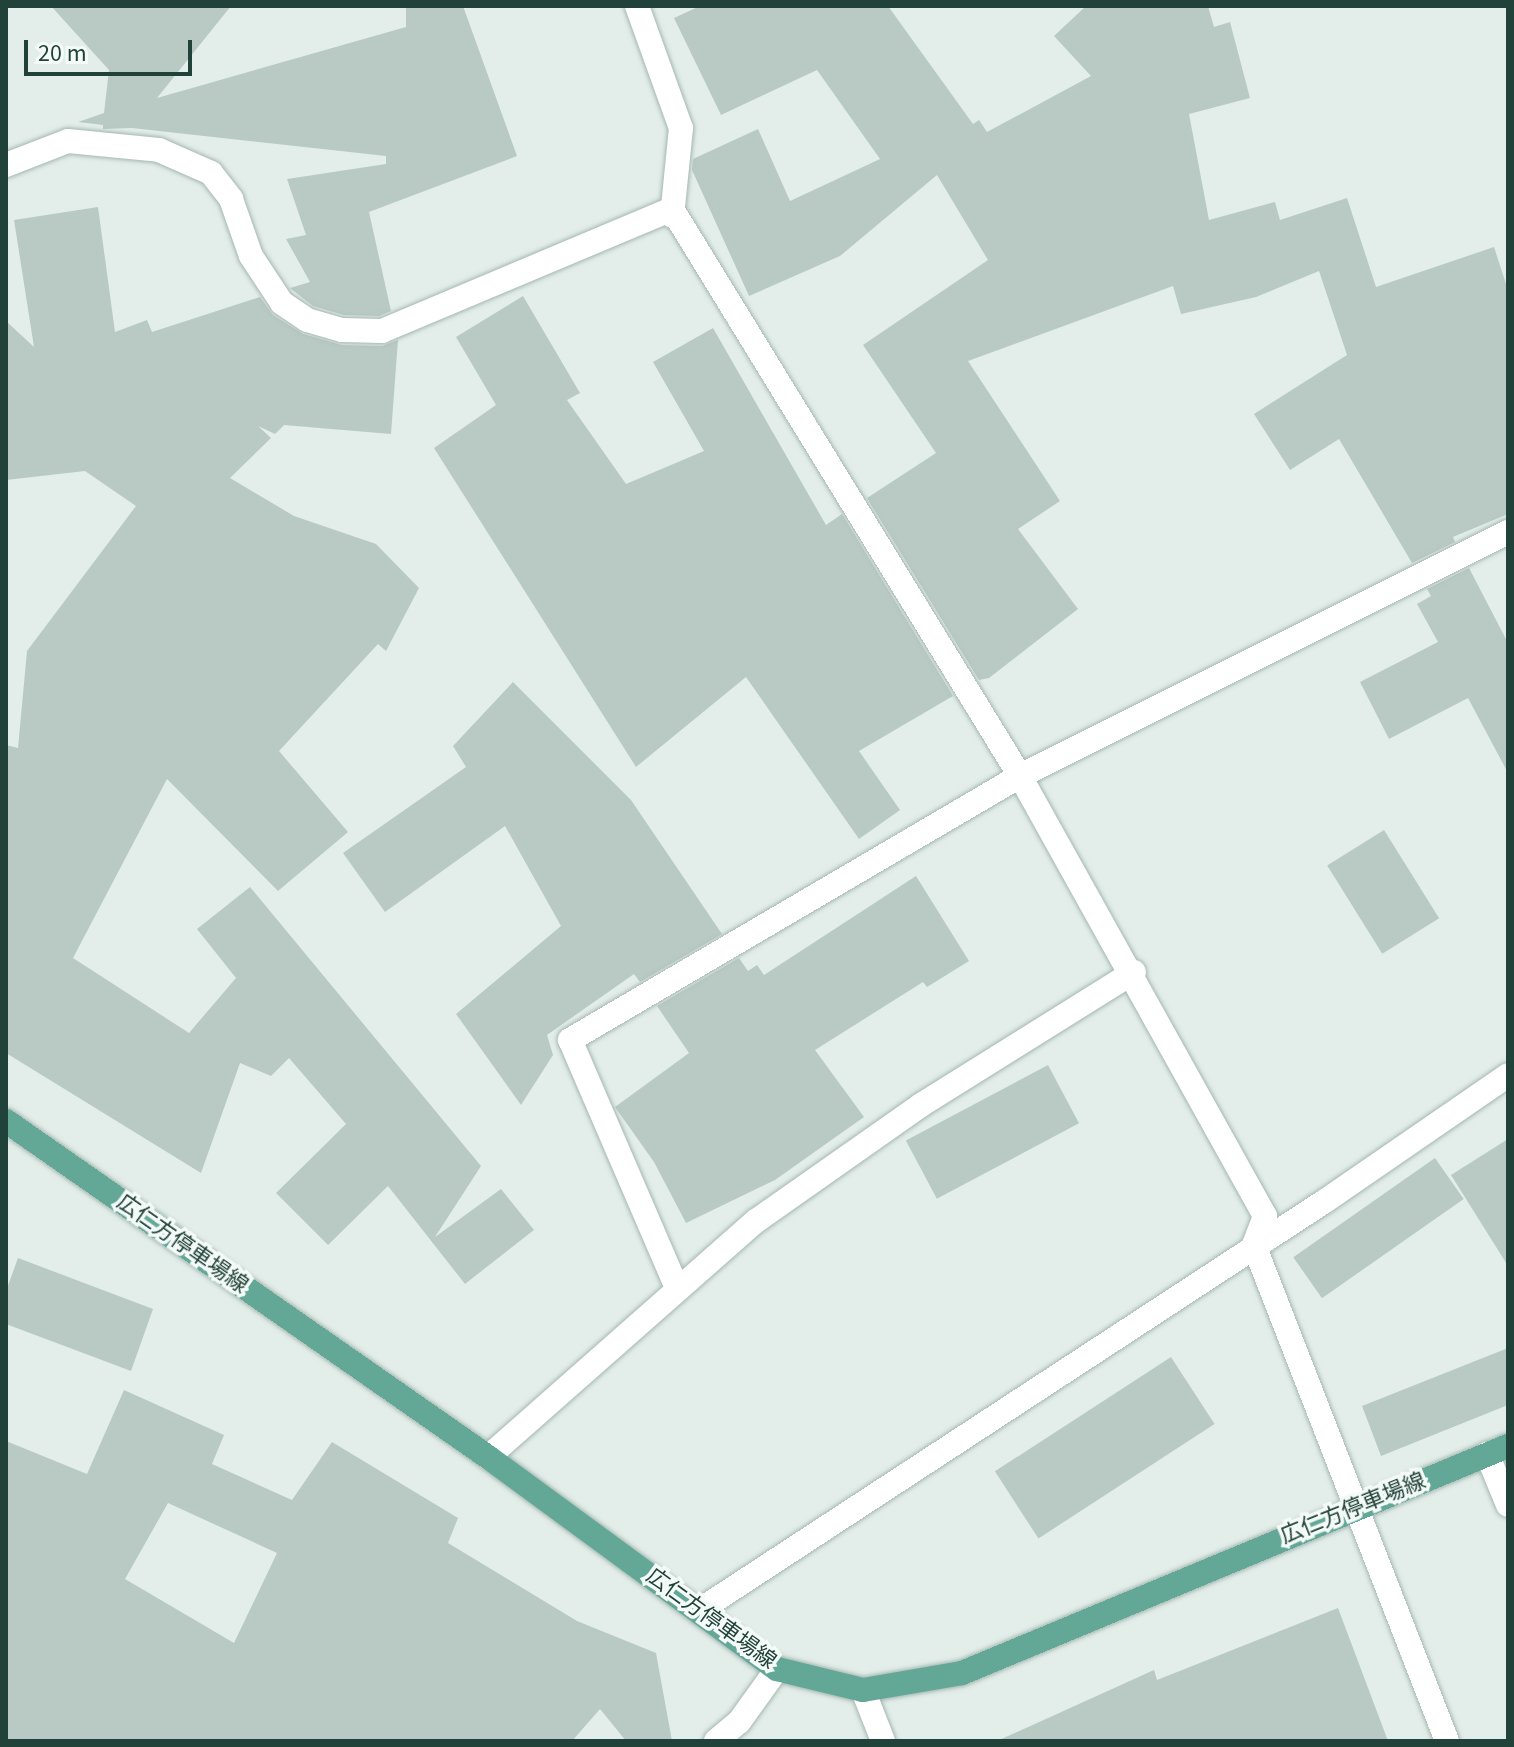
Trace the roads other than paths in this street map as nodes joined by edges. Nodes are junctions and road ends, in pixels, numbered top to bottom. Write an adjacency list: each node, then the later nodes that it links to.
1 (637, 6): 3 (street)
2 (6, 165): 3 (street)
3 (672, 212): 5 (street)
4 (1508, 532): 5 (street)
5 (1020, 776): 6 (street); 10 (street)
6 (1134, 972): 9 (street); 10 (street)
7 (1508, 1075): 9 (street)
8 (6, 1121): 12 (main road, 広仁方停車場線)
9 (1254, 1245): 14 (street); 15 (street)
10 (677, 1288): 12 (street)
11 (1498, 1450): 13 (street); 14 (main road, 広仁方停車場線)
12 (488, 1457): 15 (main road, 広仁方停車場線)
13 (1508, 1505)
14 (1354, 1507): 17 (main road, 広仁方停車場線); 20 (street)
15 (700, 1610): 16 (main road, 広仁方停車場線)
16 (777, 1669): 17 (main road, 広仁方停車場線); 18 (street)
17 (863, 1690): 19 (street)
18 (716, 1741)
19 (883, 1741)
20 (1447, 1741)

